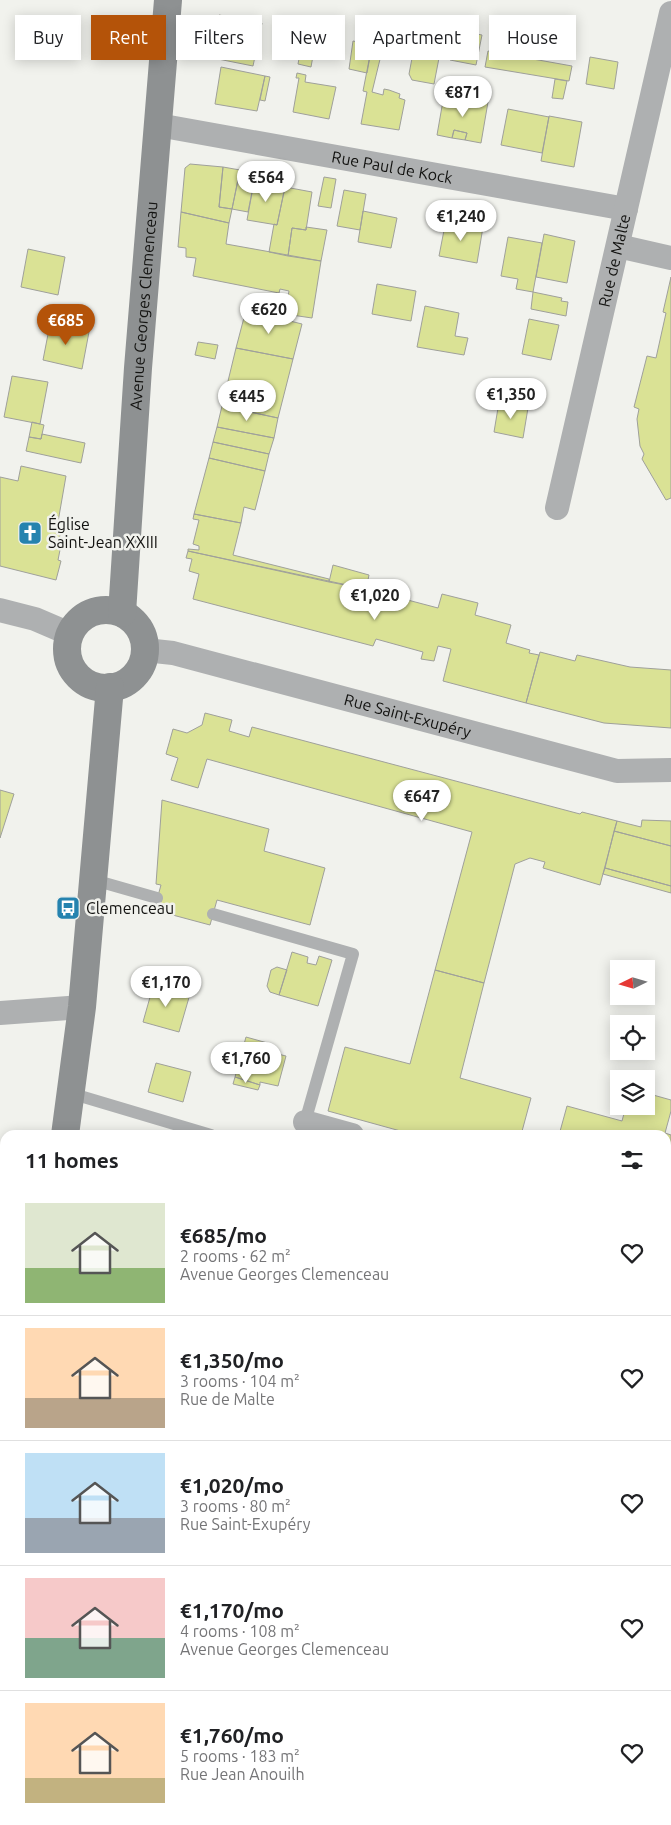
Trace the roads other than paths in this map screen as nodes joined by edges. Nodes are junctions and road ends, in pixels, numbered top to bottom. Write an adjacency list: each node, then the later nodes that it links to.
1 (168, 0): 3 (main road, Avenue Georges Clemenceau)
2 (671, 13): 4 (street, Rue de Malte)
3 (158, 125): 4 (street, Rue Paul de Kock); 9 (main road, Avenue Georges Clemenceau)
4 (626, 209): 5 (street, Rue de Malte)
5 (618, 246): 6 (street); 7 (street, Rue de Malte)
6 (671, 258)
7 (558, 508)
8 (0, 610): 10 (street)
9 (122, 613): 10 (main road); 11 (main road)
10 (70, 634): 12 (main road)
11 (145, 650): 12 (main road); 13 (street, Rue Saint-Exupéry)
12 (110, 688): 14 (main road)
13 (671, 770)
14 (94, 880): 15 (lane); 17 (main road)
15 (157, 898)
16 (213, 914): 20 (lane)
17 (82, 1008): 18 (street); 19 (main road)
18 (0, 1012)
19 (70, 1093): 21 (main road); 22 (lane)
20 (305, 1122): 23 (street)
21 (66, 1130)
22 (194, 1130)
23 (334, 1130)

